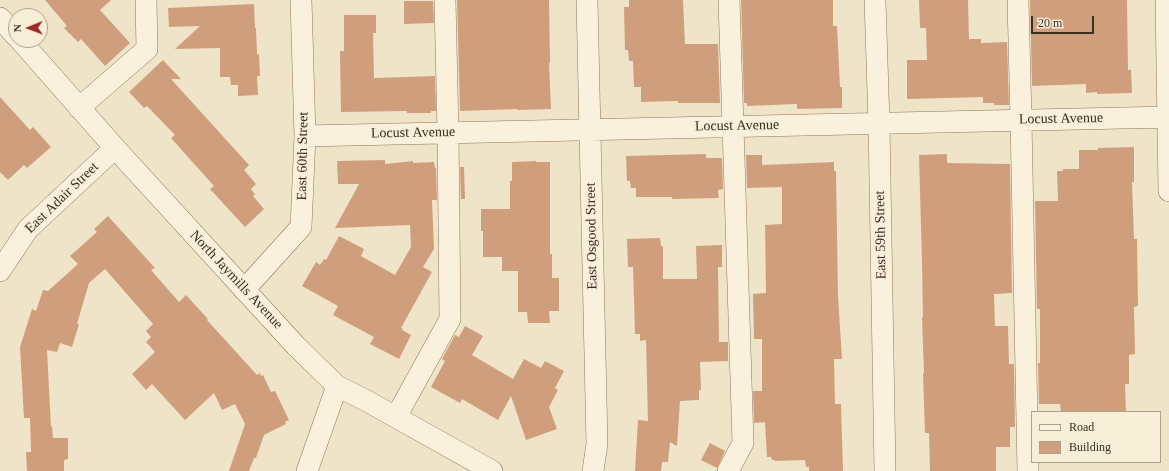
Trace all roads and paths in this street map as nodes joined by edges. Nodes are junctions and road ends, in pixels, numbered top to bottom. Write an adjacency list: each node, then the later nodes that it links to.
1 (146, 0): 12 (street)
2 (301, 0): 19 (street, East 60th Street)
3 (445, 0): 18 (street)
4 (587, 0): 17 (street, East Osgood Street)
5 (729, 0): 16 (street)
6 (875, 0): 15 (street, East 59th Street)
7 (1018, 0): 14 (street)
8 (1166, 0): 13 (street)
9 (0, 18): 10 (street)
10 (8, 27)
11 (27, 48): 12 (street, North Jaymills Avenue)
12 (79, 108): 20 (street, North Jaymills Avenue)
13 (1168, 117): 14 (street, Locust Avenue); 21 (street)
14 (1021, 120): 15 (street, Locust Avenue); 31 (street)
15 (879, 123): 16 (street, Locust Avenue); 30 (street, East 59th Street)
16 (732, 126): 17 (street, Locust Avenue); 29 (street)
17 (589, 129): 18 (street, Locust Avenue); 28 (street, East Osgood Street)
18 (448, 132): 19 (street, Locust Avenue); 25 (street)
19 (305, 136): 23 (street, East 60th Street)
20 (115, 148): 22 (street, East Adair Street); 23 (street, North Jaymills Avenue)
21 (1169, 191)
22 (0, 271)
23 (244, 290): 24 (street, North Jaymills Avenue)
24 (337, 386): 25 (street, North Jaymills Avenue); 26 (street)
25 (396, 417): 27 (street, North Jaymills Avenue)
26 (306, 471)
27 (492, 471)
28 (593, 471)
29 (728, 471)
30 (885, 471)
31 (1028, 471)

